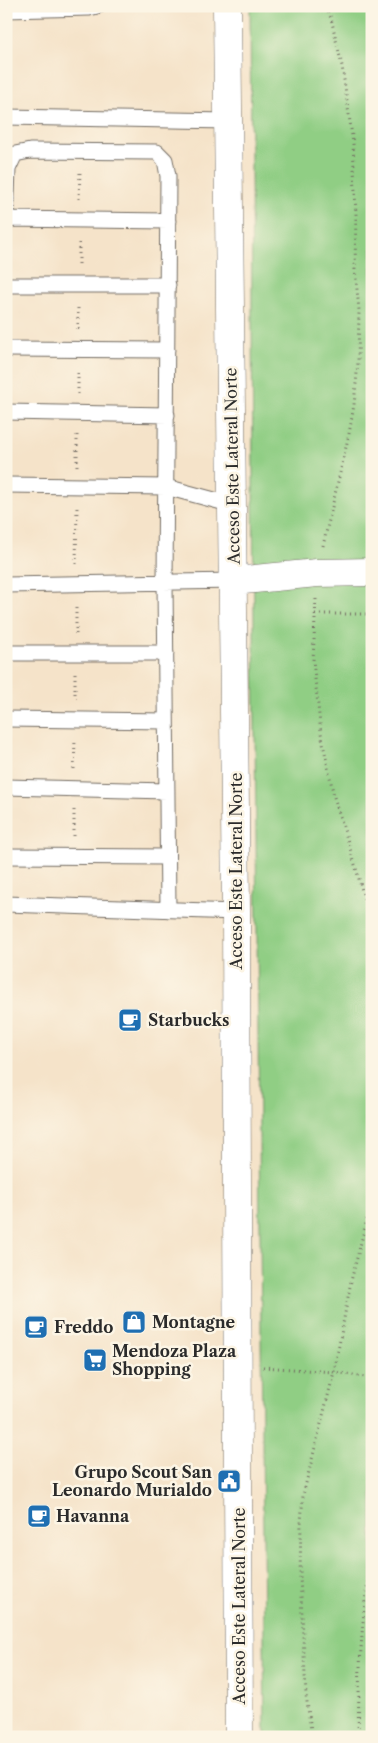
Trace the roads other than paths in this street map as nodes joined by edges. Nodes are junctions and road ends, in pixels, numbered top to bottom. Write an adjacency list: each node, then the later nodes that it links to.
1 (97, 6): 3 (lane)
2 (227, 6): 5 (street, Acceso Este Lateral Norte)
3 (6, 10)
4 (6, 117): 5 (lane)
5 (228, 121): 17 (street, Acceso Este Lateral Norte)
6 (6, 219): 7 (lane); 7 (lane); 8 (lane)
7 (168, 220): 10 (lane)
8 (6, 224)
9 (6, 285): 10 (lane)
10 (168, 285): 12 (lane)
11 (6, 349): 12 (lane)
12 (167, 350): 14 (lane)
13 (6, 412): 14 (lane)
14 (167, 415): 16 (lane)
15 (6, 485): 16 (lane)
16 (166, 487): 17 (lane); 20 (lane)
17 (233, 505): 19 (street, Acceso Este Lateral Norte)
18 (372, 572): 19 (street)
19 (234, 581): 20 (lane); 32 (street, Acceso Este Lateral Norte)
20 (165, 582): 21 (lane); 23 (lane)
21 (6, 585)
22 (6, 653): 23 (lane)
23 (166, 653): 25 (lane)
24 (6, 719): 25 (lane)
25 (166, 721): 27 (lane)
26 (6, 787): 27 (lane)
27 (167, 791): 29 (lane)
28 (6, 856): 29 (lane)
29 (168, 857): 31 (lane)
30 (6, 904): 31 (lane)
31 (168, 910): 32 (lane)
32 (236, 912): 33 (street, Acceso Este Lateral Norte)
33 (239, 1737)

